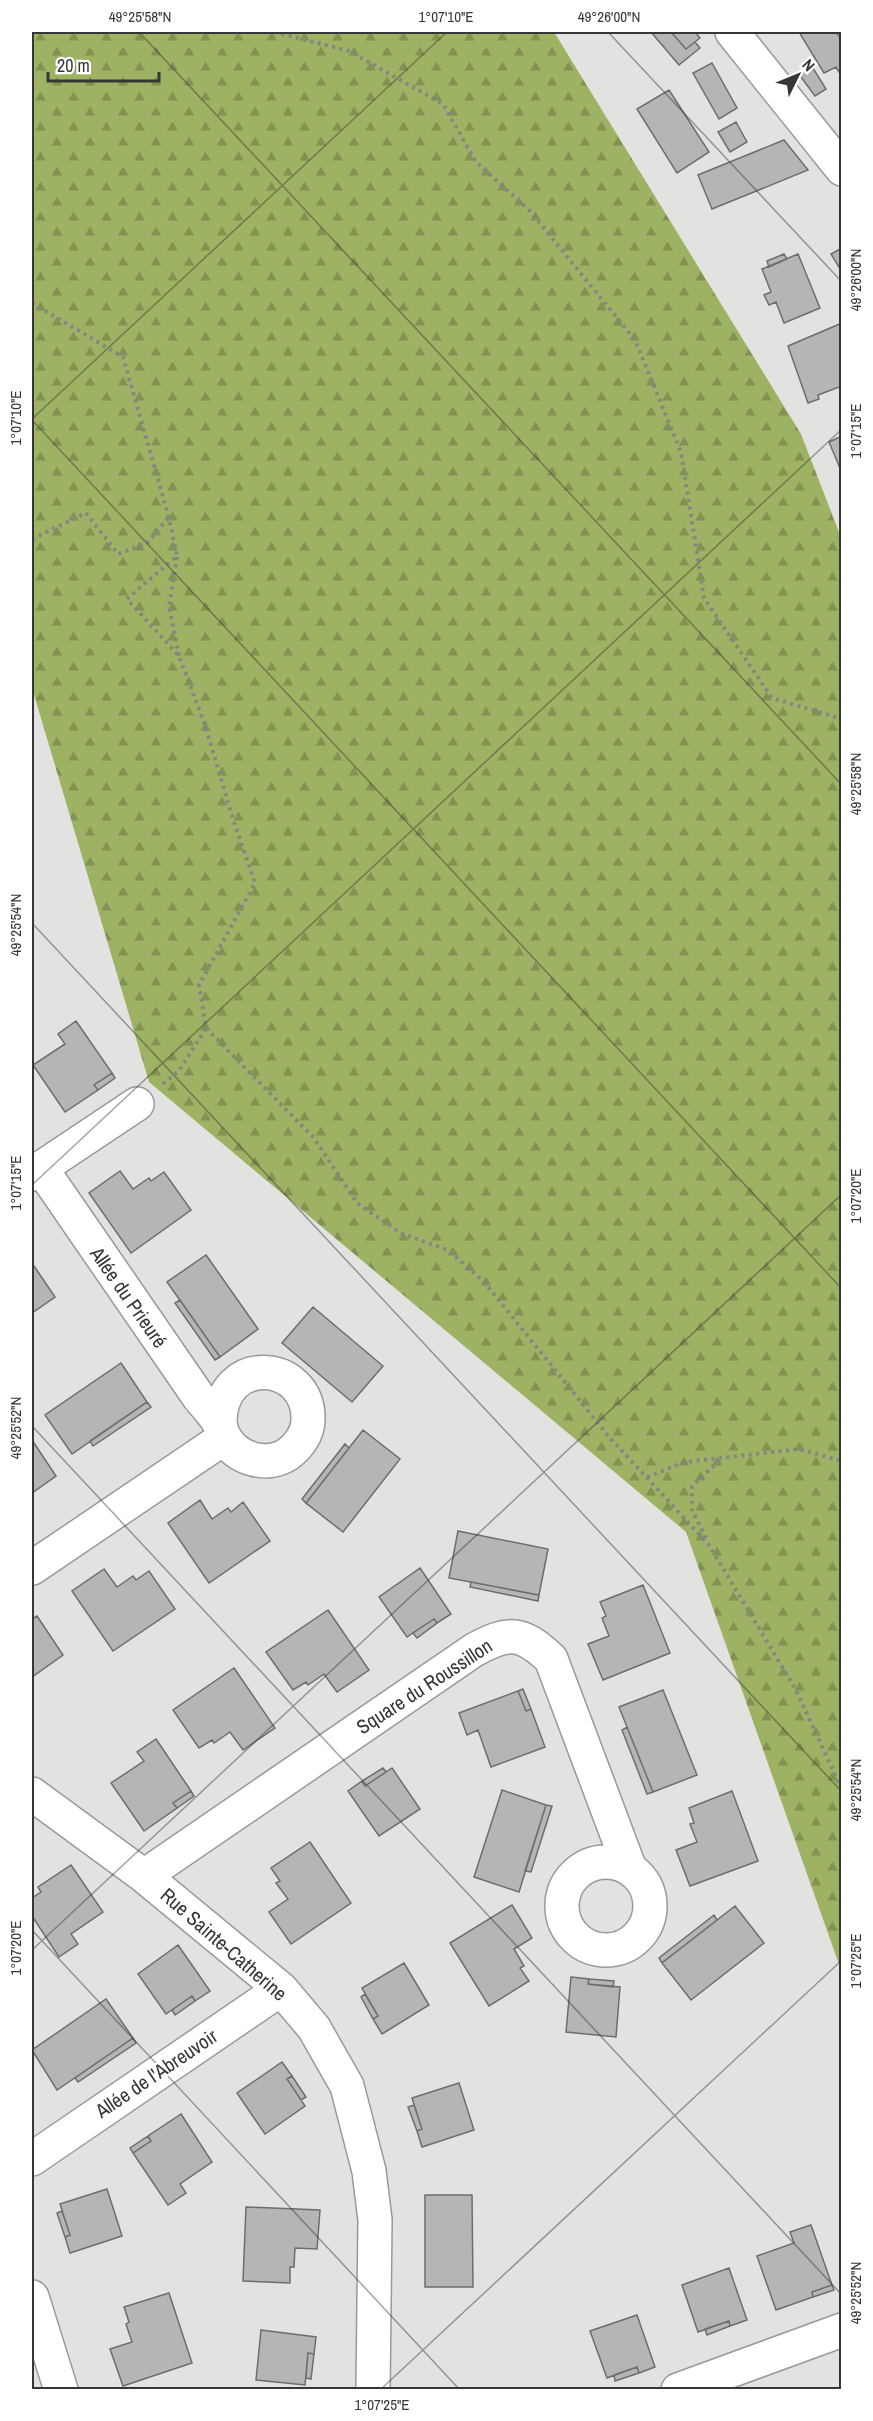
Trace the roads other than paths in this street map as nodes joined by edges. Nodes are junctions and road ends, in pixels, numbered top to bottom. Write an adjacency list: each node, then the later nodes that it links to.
1 (732, 32): 2 (street)
2 (842, 169)
3 (137, 1104): 4 (street, Allée du Prieuré)
4 (36, 1171): 5 (street, Allée du Prieuré)
5 (32, 1568)
6 (37, 1806): 8 (street, Rue Sainte-Catherine)
7 (630, 1869): 8 (street, Square du Roussillon)
8 (144, 1876): 9 (street, Rue Sainte-Catherine)
9 (281, 1989): 10 (street, Allée de l'Abreuvoir); 14 (street, Rue Sainte-Catherine)
10 (32, 2159)
11 (32, 2297): 13 (street)
12 (840, 2336): 15 (street)
13 (61, 2390)
14 (373, 2390)
15 (678, 2390)

